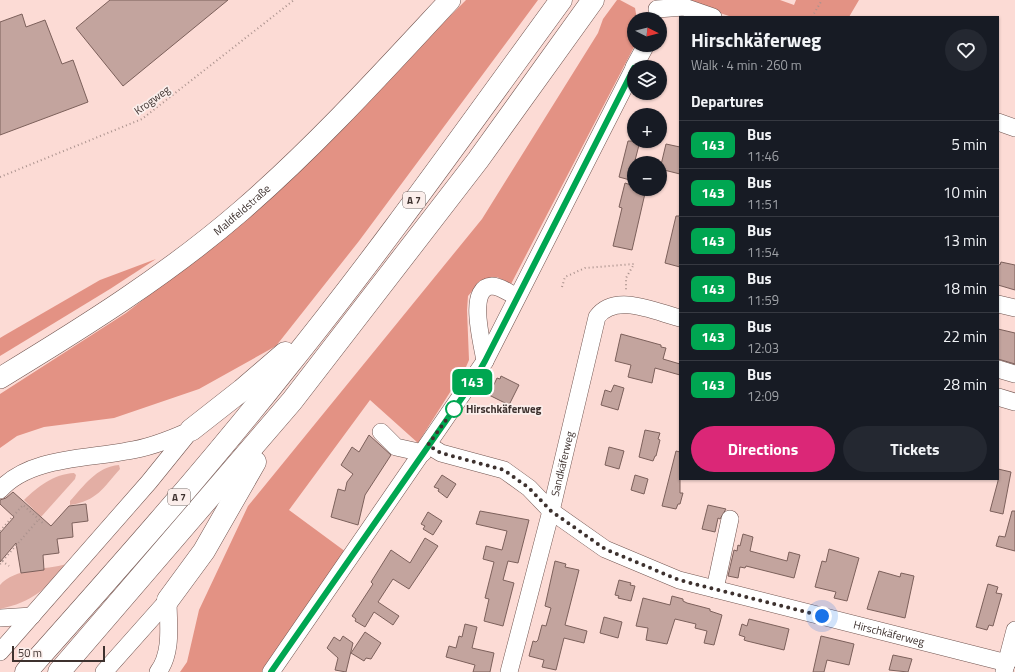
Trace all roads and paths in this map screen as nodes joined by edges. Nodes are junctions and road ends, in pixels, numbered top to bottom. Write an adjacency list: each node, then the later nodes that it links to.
1 (294, 0): 12 (path, Krogweg)
2 (450, 0): 23 (main road, Maldfeldstraße)
3 (561, 0): 18 (highway, A 7)
4 (592, 0): 25 (highway, A 7)
5 (822, 0): 8 (path)
6 (656, 12): 7 (street)
7 (710, 16)
8 (813, 16)
9 (627, 81): 14 (street)
10 (999, 122): 11 (street)
11 (1015, 128)
12 (0, 177)
13 (562, 287): 16 (path)
14 (517, 297): 20 (street); 20 (street)
15 (999, 304): 17 (street)
16 (629, 305): 19 (street); 31 (street, Sandkäferweg)
17 (1015, 308)
18 (327, 317): 27 (highway); 46 (highway, A 7)
19 (679, 318)
20 (485, 361): 29 (street)
21 (999, 369): 22 (street)
22 (1015, 374)
23 (0, 378)
24 (999, 397): 26 (street)
25 (292, 401): 40 (highway); 47 (highway, A 7)
26 (1015, 402)
27 (190, 430): 30 (street); 41 (street)
28 (381, 432): 29 (street, Hirschkäferweg)
29 (426, 449): 31 (street, Hirschkäferweg); 50 (street)
30 (0, 490)
31 (551, 511): 39 (street, Hirschkäferweg); 51 (street, Sandkäferweg)
32 (39, 519): 34 (path); 35 (path); 36 (path)
33 (730, 519): 39 (street)
34 (44, 524)
35 (0, 531)
36 (2, 560): 37 (path); 38 (path)
37 (0, 564)
38 (9, 566)
39 (715, 589): 45 (street, Hirschkäferweg)
40 (168, 600): 48 (street); 49 (street)
41 (32, 616): 42 (street); 44 (street)
42 (0, 618)
43 (1015, 630): 45 (street)
44 (0, 652)
45 (1006, 667)
46 (26, 672)
47 (59, 672)
48 (104, 672)
49 (158, 672)
50 (271, 672)
51 (509, 672)

